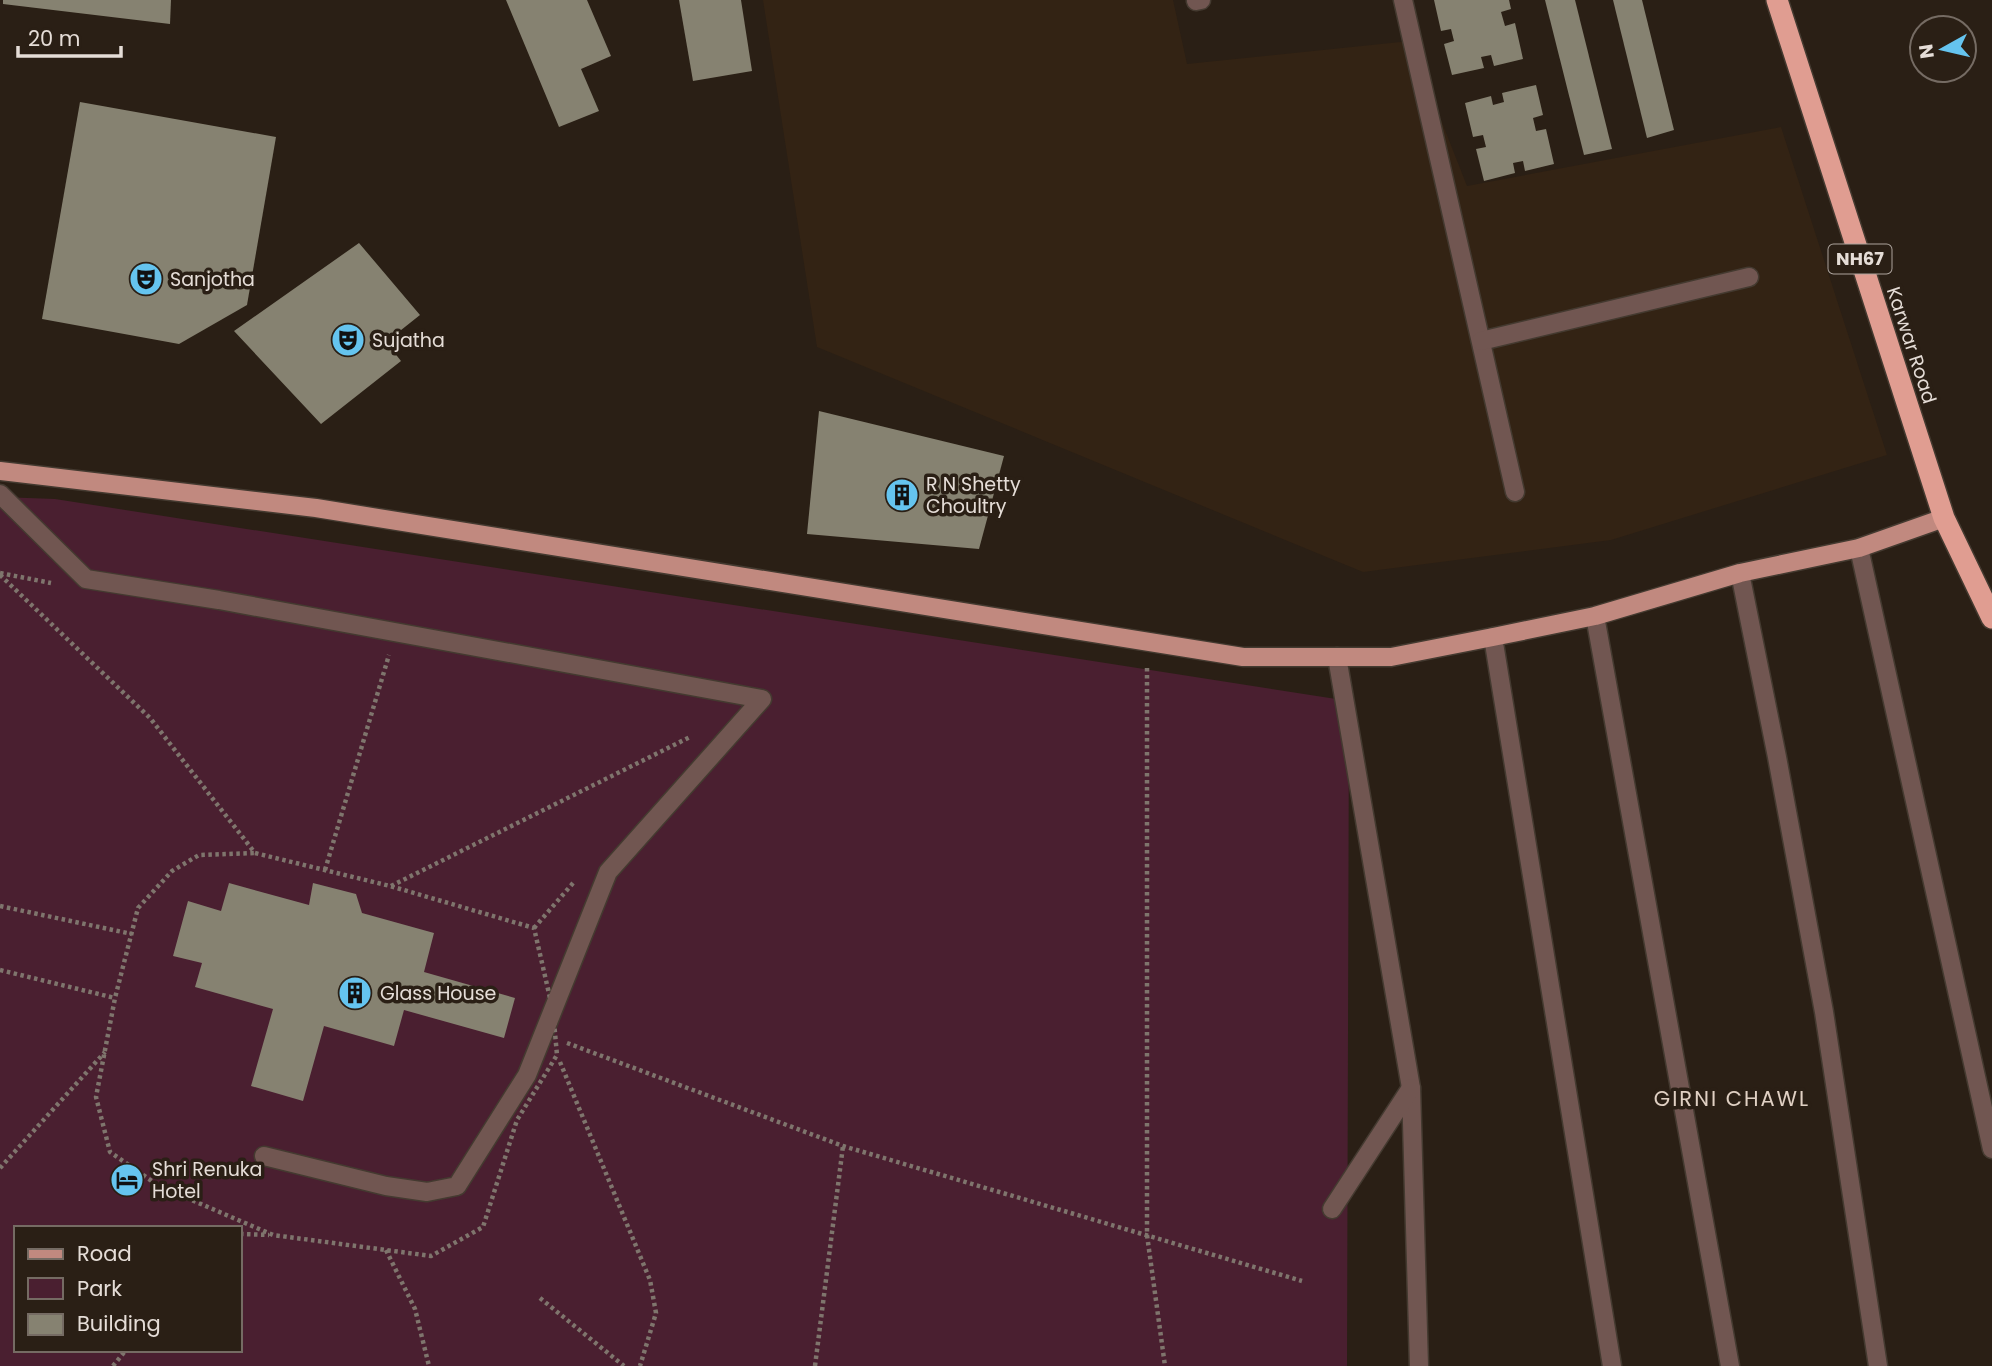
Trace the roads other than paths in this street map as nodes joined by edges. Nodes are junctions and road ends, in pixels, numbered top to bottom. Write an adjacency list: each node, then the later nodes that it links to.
1 (1403, 0): 4 (street)
2 (1777, 0): 8 (highway, Karwar Road / NH67)
3 (1749, 277): 4 (street)
4 (1481, 341): 6 (street)
5 (0, 471): 14 (main road)
6 (1515, 492)
7 (0, 494): 17 (street)
8 (1944, 518): 9 (main road); 12 (highway, Karwar Road / NH67)
9 (1859, 548): 10 (main road); 16 (street)
10 (1740, 573): 11 (main road); 22 (street)
11 (1595, 616): 13 (main road); 21 (street)
12 (1992, 618)
13 (1493, 637): 14 (main road); 20 (street)
14 (1337, 657): 15 (street)
15 (1411, 1088): 18 (street); 19 (street)
16 (1992, 1149)
17 (264, 1156)
18 (1332, 1209)
19 (1419, 1366)
20 (1612, 1366)
21 (1730, 1366)
22 (1878, 1366)

